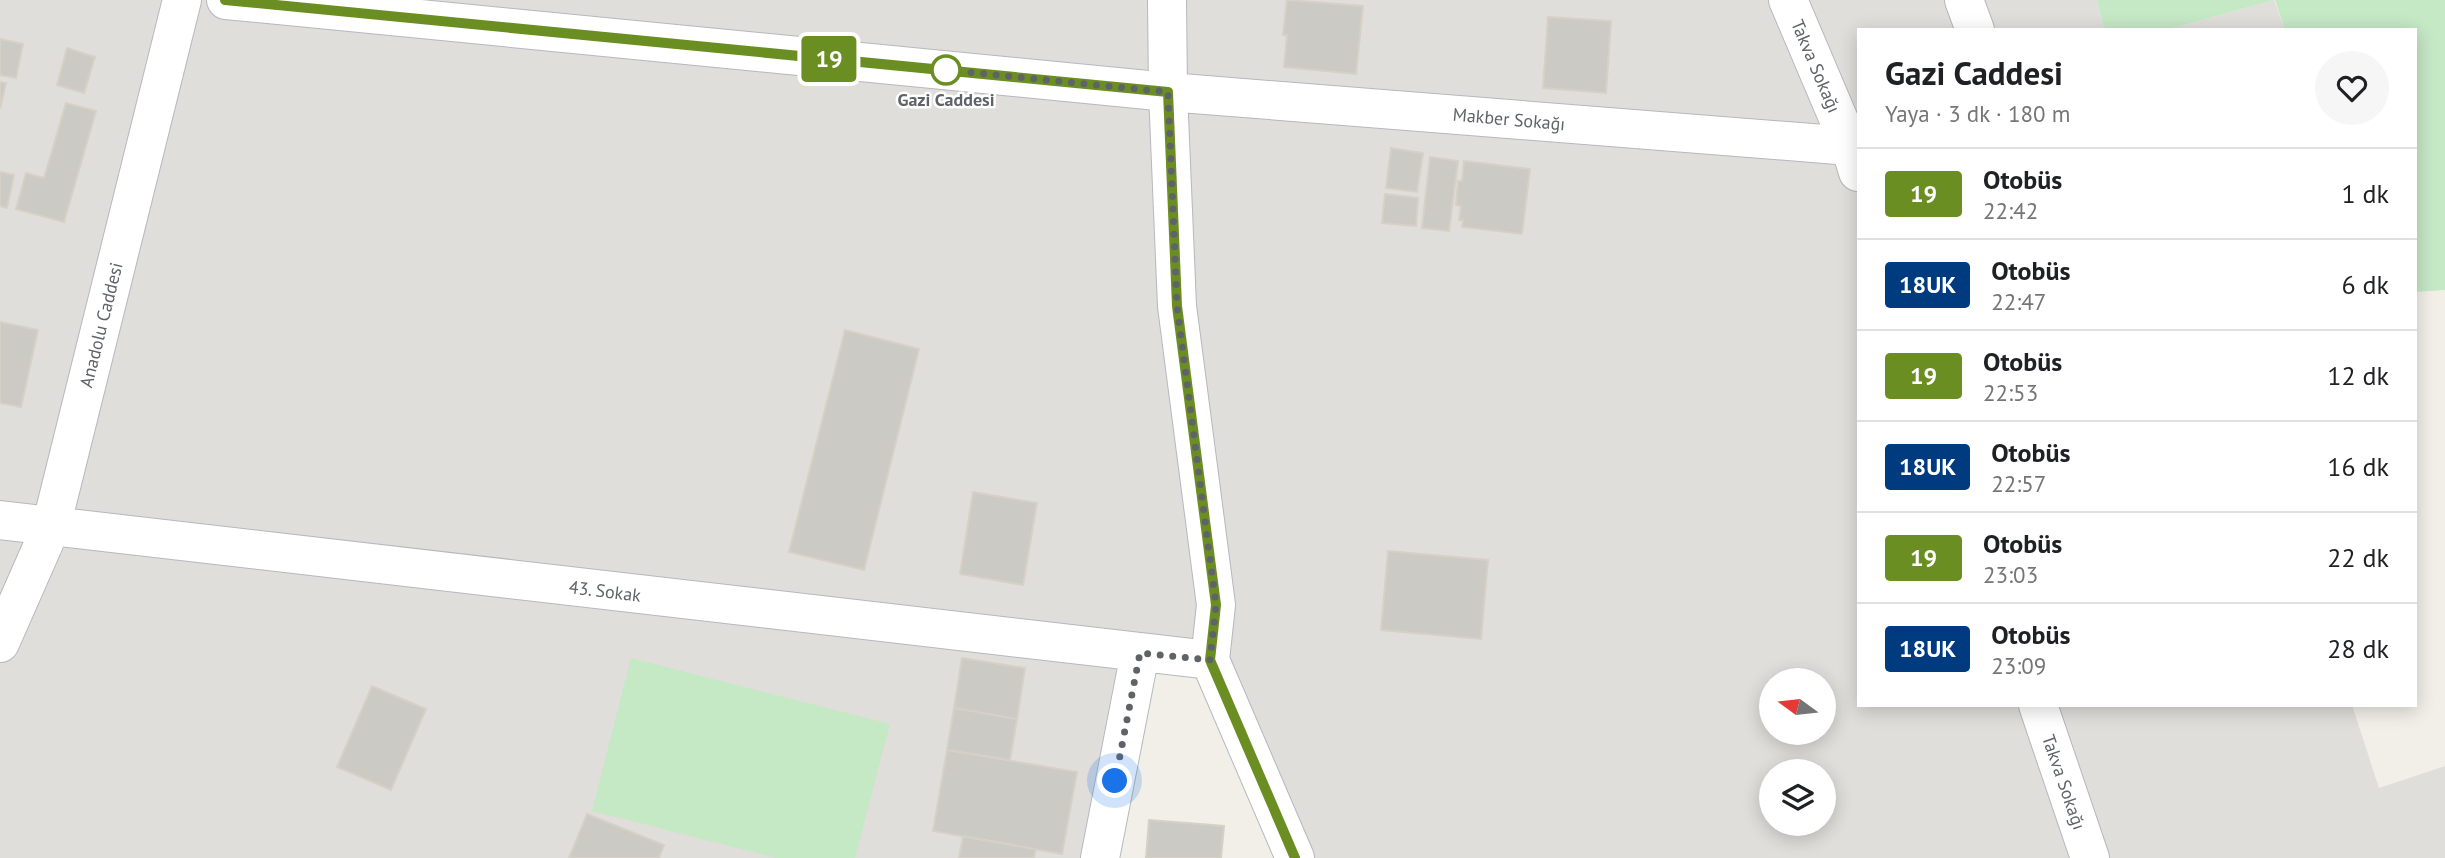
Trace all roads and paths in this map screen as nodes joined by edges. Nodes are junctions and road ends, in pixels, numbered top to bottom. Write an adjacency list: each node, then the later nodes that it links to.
1 (182, 0): 10 (street, Anadolu Caddesi)
2 (226, 0): 7 (street, Makber Sokağı)
3 (1167, 0): 7 (street)
4 (1788, 0): 8 (street, Takva Sokağı)
5 (1964, 0): 6 (street)
6 (1974, 28)
7 (1168, 92): 8 (street, Makber Sokağı); 13 (street)
8 (1854, 159)
9 (0, 520): 10 (street, 43. Sokak)
10 (51, 527): 11 (street, Anadolu Caddesi); 12 (street, 43. Sokak)
11 (0, 643)
12 (1140, 653): 13 (street, 43. Sokak); 15 (street)
13 (1210, 660): 16 (street)
14 (2039, 707): 17 (street, Takva Sokağı)
15 (1100, 858)
16 (1295, 858)
17 (2090, 858)

